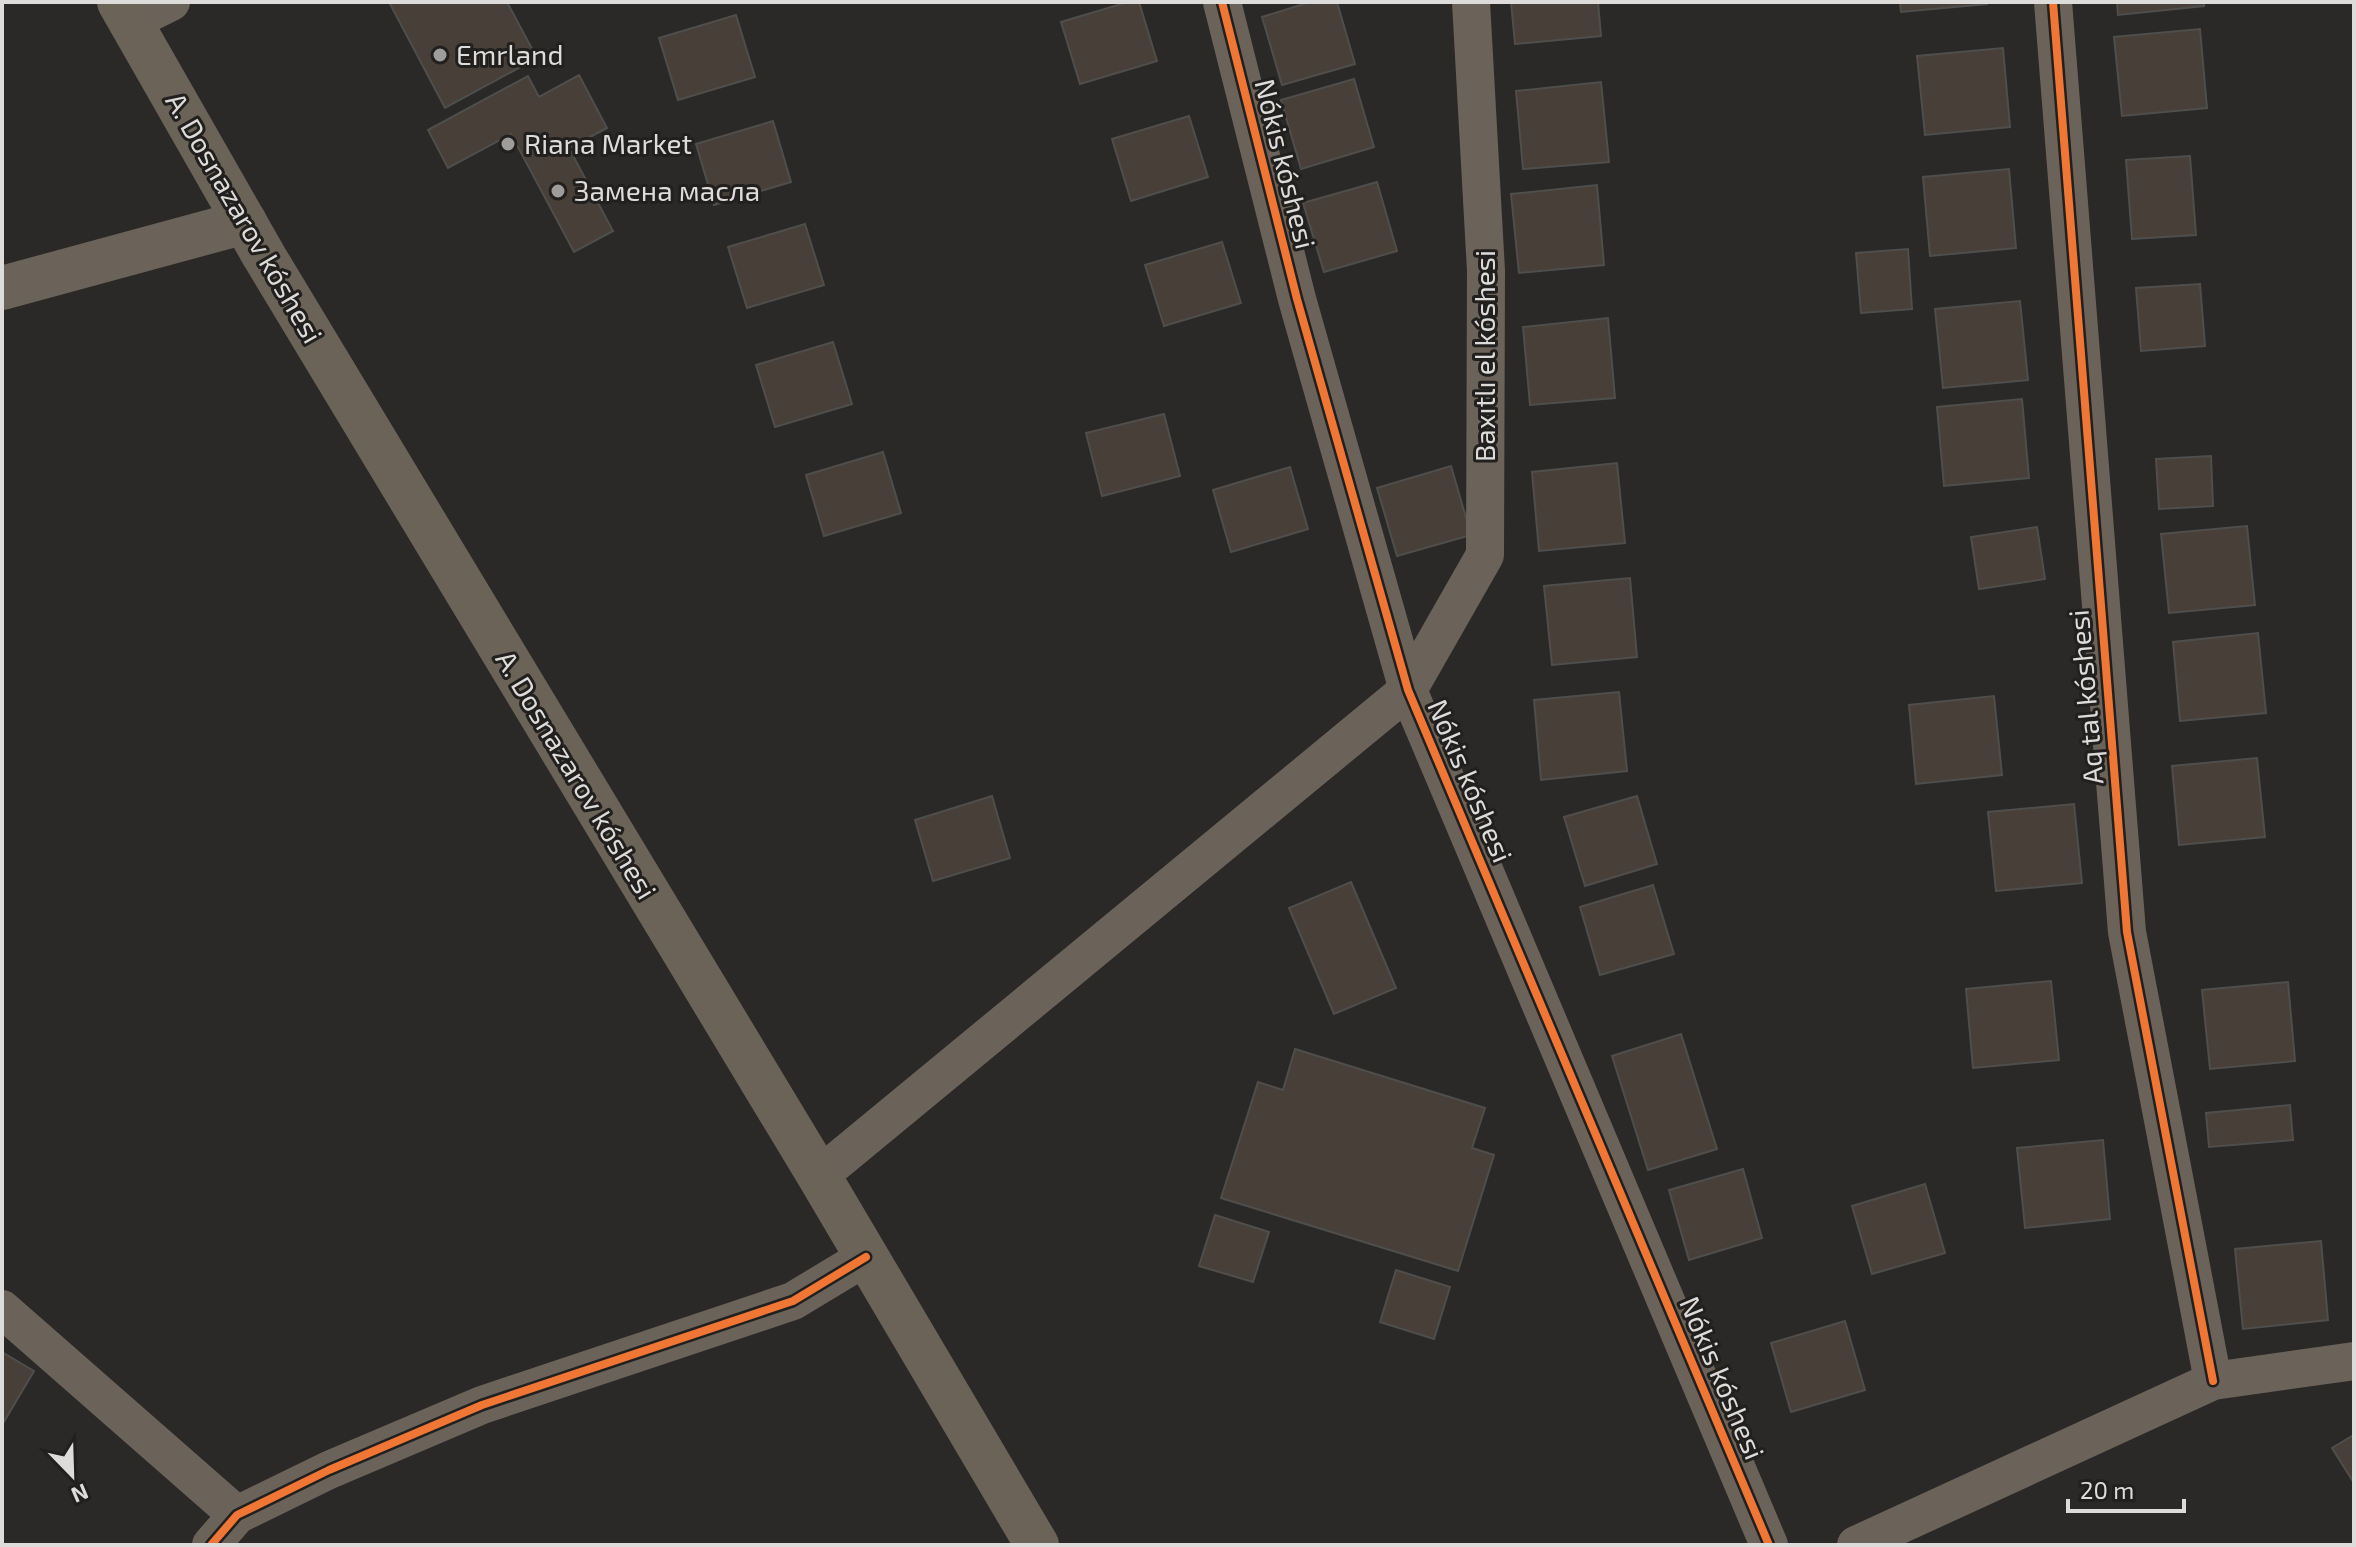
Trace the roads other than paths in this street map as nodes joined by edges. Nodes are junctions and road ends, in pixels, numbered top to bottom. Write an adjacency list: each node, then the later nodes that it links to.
1 (171, 2): 5 (street)
2 (1222, 2): 8 (street, Nókis kóshesi)
3 (1471, 2): 8 (street, Baxıtlı el kóshesi)
4 (2053, 2): 13 (street, Aq tal kóshesi)
5 (125, 12): 6 (main road, A. Dosnazarov kóshesi)
6 (245, 222): 7 (street); 9 (main road, A. Dosnazarov kóshesi)
7 (2, 288)
8 (1408, 690): 9 (street); 17 (street, Nókis kóshesi)
9 (819, 1176): 10 (main road, A. Dosnazarov kóshesi)
10 (866, 1257): 14 (street); 16 (main road, A. Dosnazarov kóshesi)
11 (2, 1309): 14 (street)
12 (2354, 1361): 13 (street)
13 (2213, 1381): 18 (street)
14 (237, 1515): 15 (street)
15 (211, 1545)
16 (1037, 1545)
17 (1769, 1545)
18 (1856, 1545)

